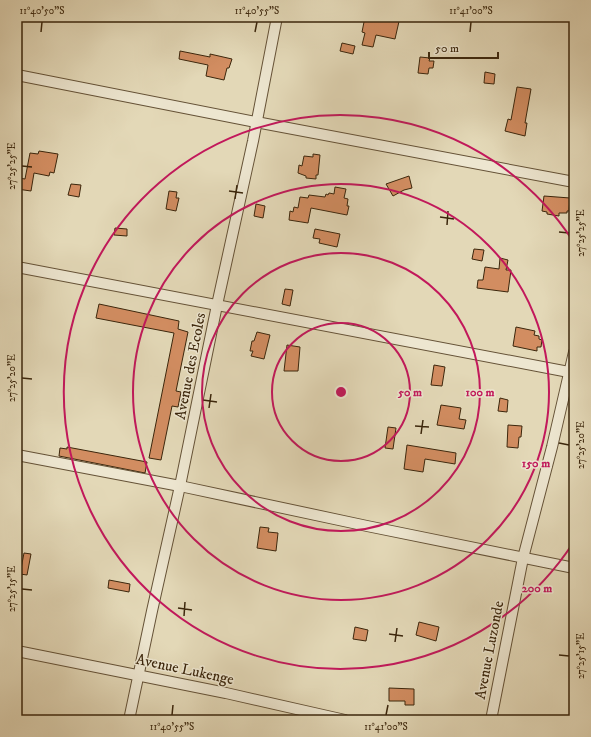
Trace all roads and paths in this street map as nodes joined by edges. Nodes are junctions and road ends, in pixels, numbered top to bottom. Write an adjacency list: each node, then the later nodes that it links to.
1 (277, 17): 3 (street, Avenue des Ecoles)
2 (17, 75): 3 (street)
3 (256, 122): 4 (street); 6 (street, Avenue des Ecoles)
4 (574, 182)
5 (17, 267): 6 (street)
6 (217, 305): 8 (street); 10 (street, Avenue des Ecoles)
7 (574, 352): 8 (street, Avenue Luzonde)
8 (572, 372): 11 (street, Avenue Luzonde)
9 (17, 454): 10 (street)
10 (180, 486): 11 (street); 14 (street, Avenue des Ecoles)
11 (523, 558): 12 (street); 17 (street, Avenue Luzonde)
12 (574, 568)
13 (17, 651): 14 (street, Avenue Lukenge)
14 (139, 675): 15 (street, Avenue des Ecoles); 16 (street, Avenue Lukenge)
15 (129, 720)
16 (346, 720)
17 (491, 720)

